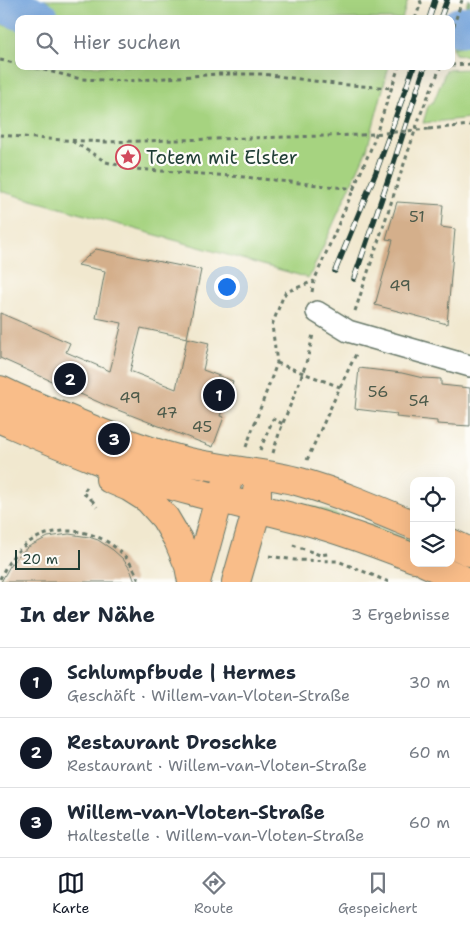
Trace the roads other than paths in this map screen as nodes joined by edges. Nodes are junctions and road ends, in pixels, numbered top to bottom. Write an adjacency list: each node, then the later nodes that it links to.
1 (317, 312): 2 (street)
2 (470, 366)
3 (0, 390): 5 (main road)
4 (4, 420): 6 (main road); 13 (main road)
5 (244, 464): 6 (main road); 7 (main road); 8 (main road)
6 (219, 499): 7 (main road); 14 (main road)
7 (257, 509): 11 (main road); 15 (main road)
8 (410, 522)
9 (455, 545): 10 (main road)
10 (470, 552)
11 (410, 556)
12 (435, 567): 16 (main road)
13 (192, 582)
14 (196, 582)
15 (236, 582)
16 (468, 582)

